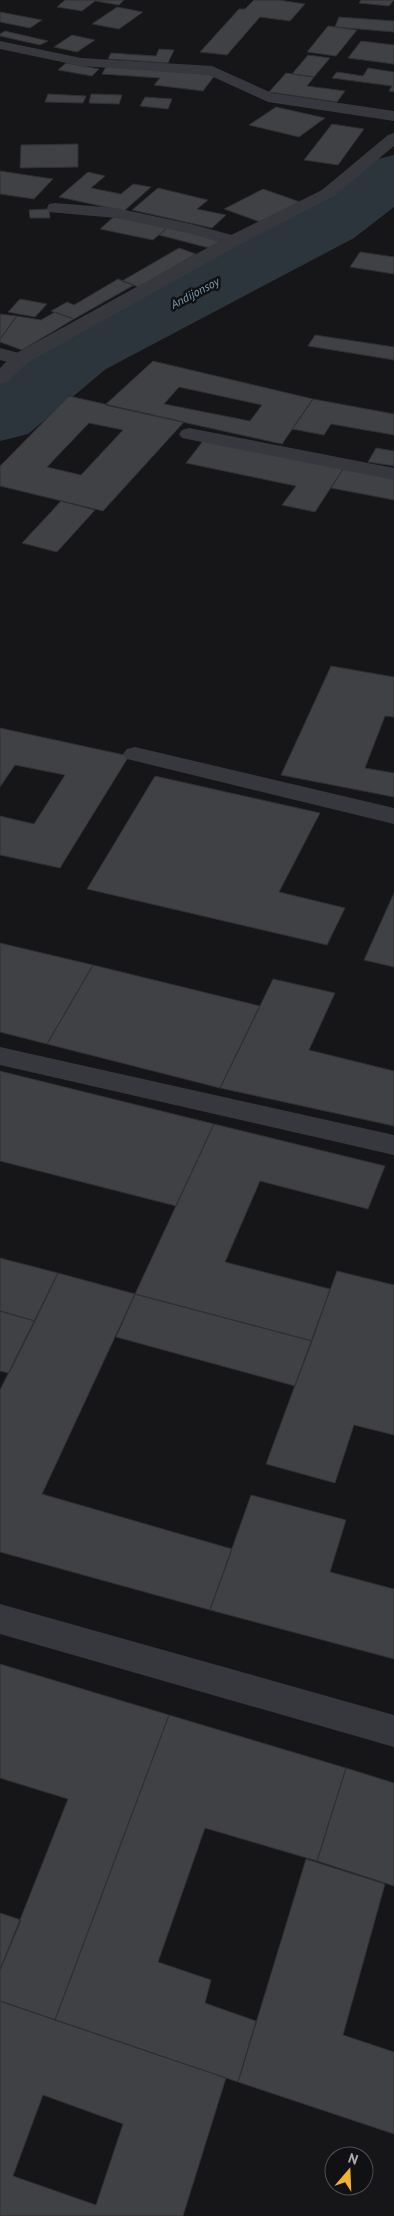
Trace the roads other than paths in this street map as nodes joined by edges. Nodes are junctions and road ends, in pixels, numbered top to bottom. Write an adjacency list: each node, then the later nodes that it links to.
1 (0, 45): 2 (street)
2 (394, 116)
3 (394, 138): 5 (street)
4 (55, 208): 5 (street)
5 (233, 241): 7 (street)
6 (0, 354): 7 (street)
7 (20, 359): 8 (street)
8 (0, 378)
9 (189, 434): 10 (street)
10 (394, 474)
11 (135, 754): 12 (street)
12 (394, 816)
13 (0, 1056): 14 (street)
14 (394, 1145)
15 (0, 1619): 16 (street)
16 (394, 1731)

